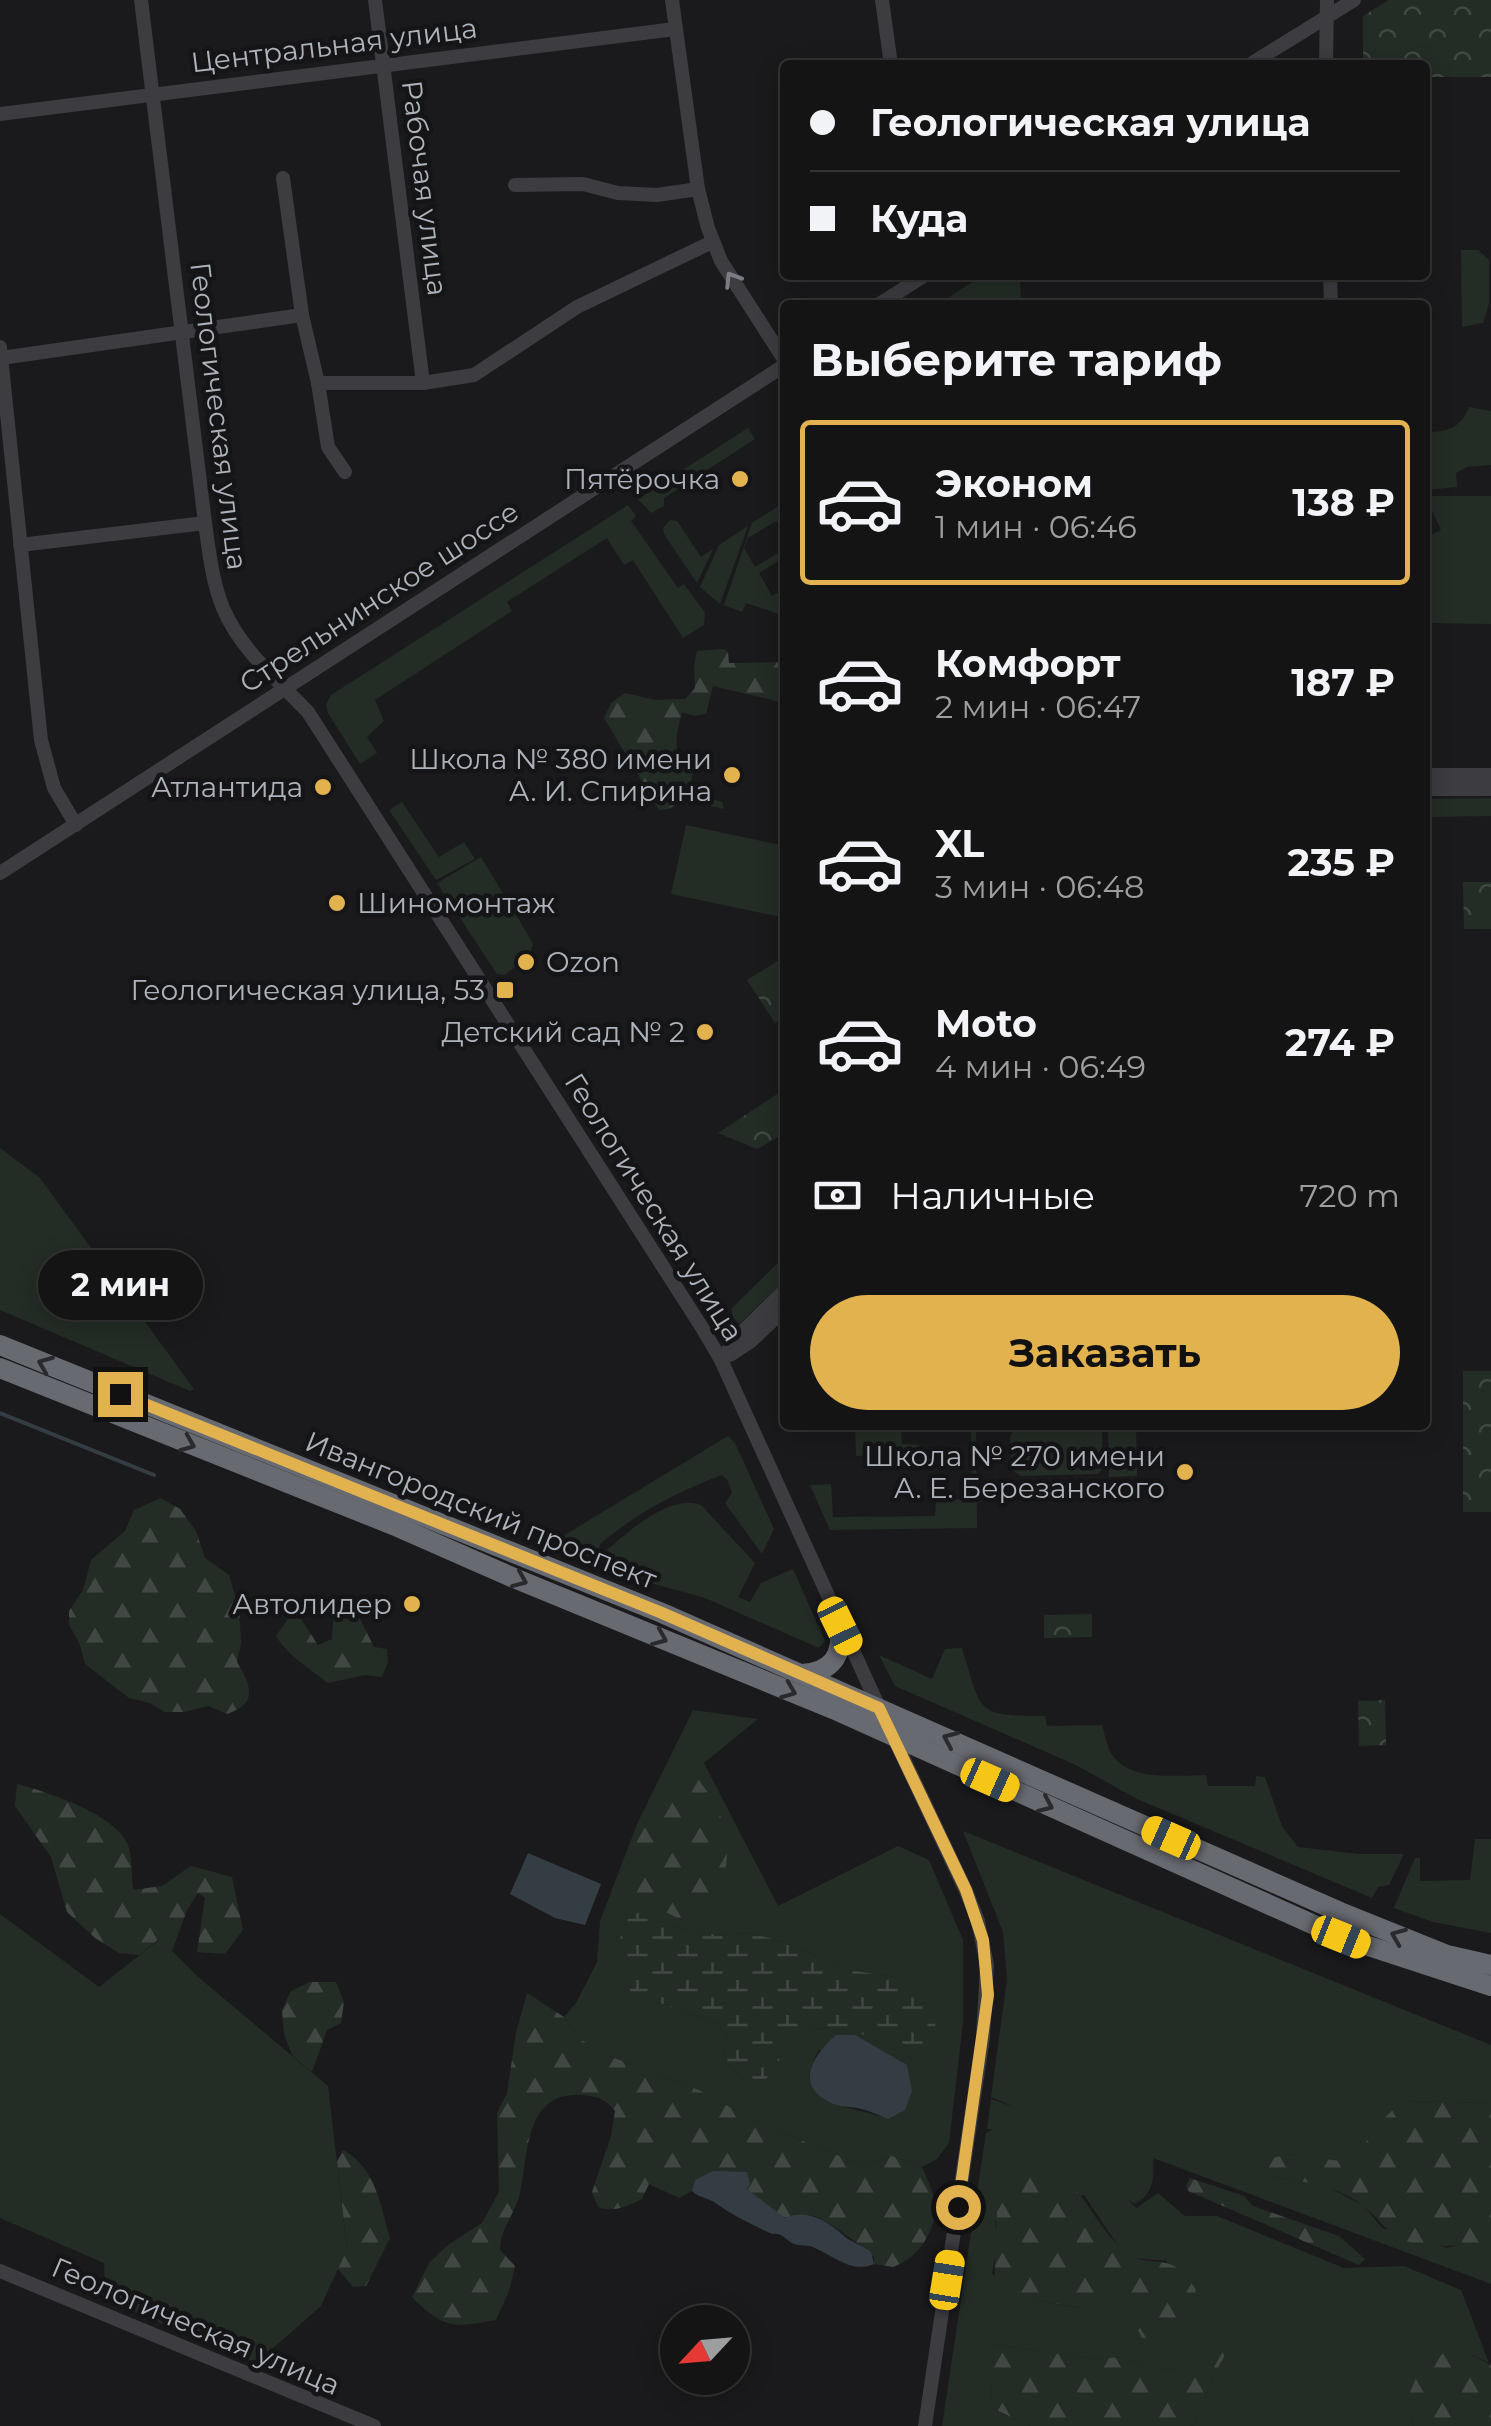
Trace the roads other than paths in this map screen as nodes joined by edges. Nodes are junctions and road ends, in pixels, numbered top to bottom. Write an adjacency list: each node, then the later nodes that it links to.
1 (141, 0): 12 (street, Геологическая улица)
2 (375, 0): 11 (street, Рабочая улица)
3 (672, 0): 7 (street)
4 (882, 0): 8 (street)
5 (1354, 0): 6 (street)
6 (1326, 8): 9 (street); 10 (street)
7 (675, 29): 11 (street, Центральная улица); 16 (street)
8 (890, 60)
9 (1256, 60)
10 (1326, 60)
11 (384, 64): 12 (street, Центральная улица); 26 (street, Рабочая улица)
12 (153, 93): 13 (street, Центральная улица); 21 (street, Геологическая улица)
13 (0, 114)
14 (283, 178): 20 (street)
15 (515, 184): 16 (street)
16 (698, 189): 17 (street)
17 (712, 242): 23 (street, one-way to 17); 26 (street)
18 (916, 280): 19 (street)
19 (886, 300)
20 (302, 314): 21 (street); 25 (street)
21 (182, 333): 22 (street); 28 (street, Геологическая улица)
22 (1, 353): 29 (street)
23 (780, 355)
24 (780, 366): 30 (street, Стрельнинское шоссе)
25 (318, 383): 26 (street); 27 (street)
26 (423, 383)
27 (345, 472)
28 (205, 522): 29 (street); 30 (street, Геологическая улица)
29 (20, 545): 35 (street)
30 (284, 687): 35 (street, Стрельнинское шоссе); 40 (street, Геологическая улица)
31 (1430, 775): 32 (street)
32 (1491, 775)
33 (1491, 788): 34 (street)
34 (1430, 790)
35 (76, 824): 36 (street, Стрельнинское шоссе)
36 (0, 872)
37 (780, 1295): 40 (street)
38 (780, 1314): 40 (street)
39 (0, 1345): 43 (highway, Ивангородский проспект, one-way to 39)
40 (720, 1360): 42 (street, Геологическая улица)
41 (0, 1368): 45 (highway, Ивангородский проспект, one-way to 45)
42 (840, 1626): 43 (highway); 44 (street, Геологическая улица)
43 (802, 1674): 44 (highway, Ивангородский проспект)
44 (879, 1708): 45 (street, Геологическая улица); 46 (highway, Ивангородский проспект, one-way to 44)
45 (893, 1736): 47 (highway, Ивангородский проспект, one-way to 47); 50 (street, Геологическая улица)
46 (1491, 1966)
47 (1491, 1986)
48 (0, 2271): 49 (street, Геологическая улица)
49 (374, 2426)
50 (926, 2426)

